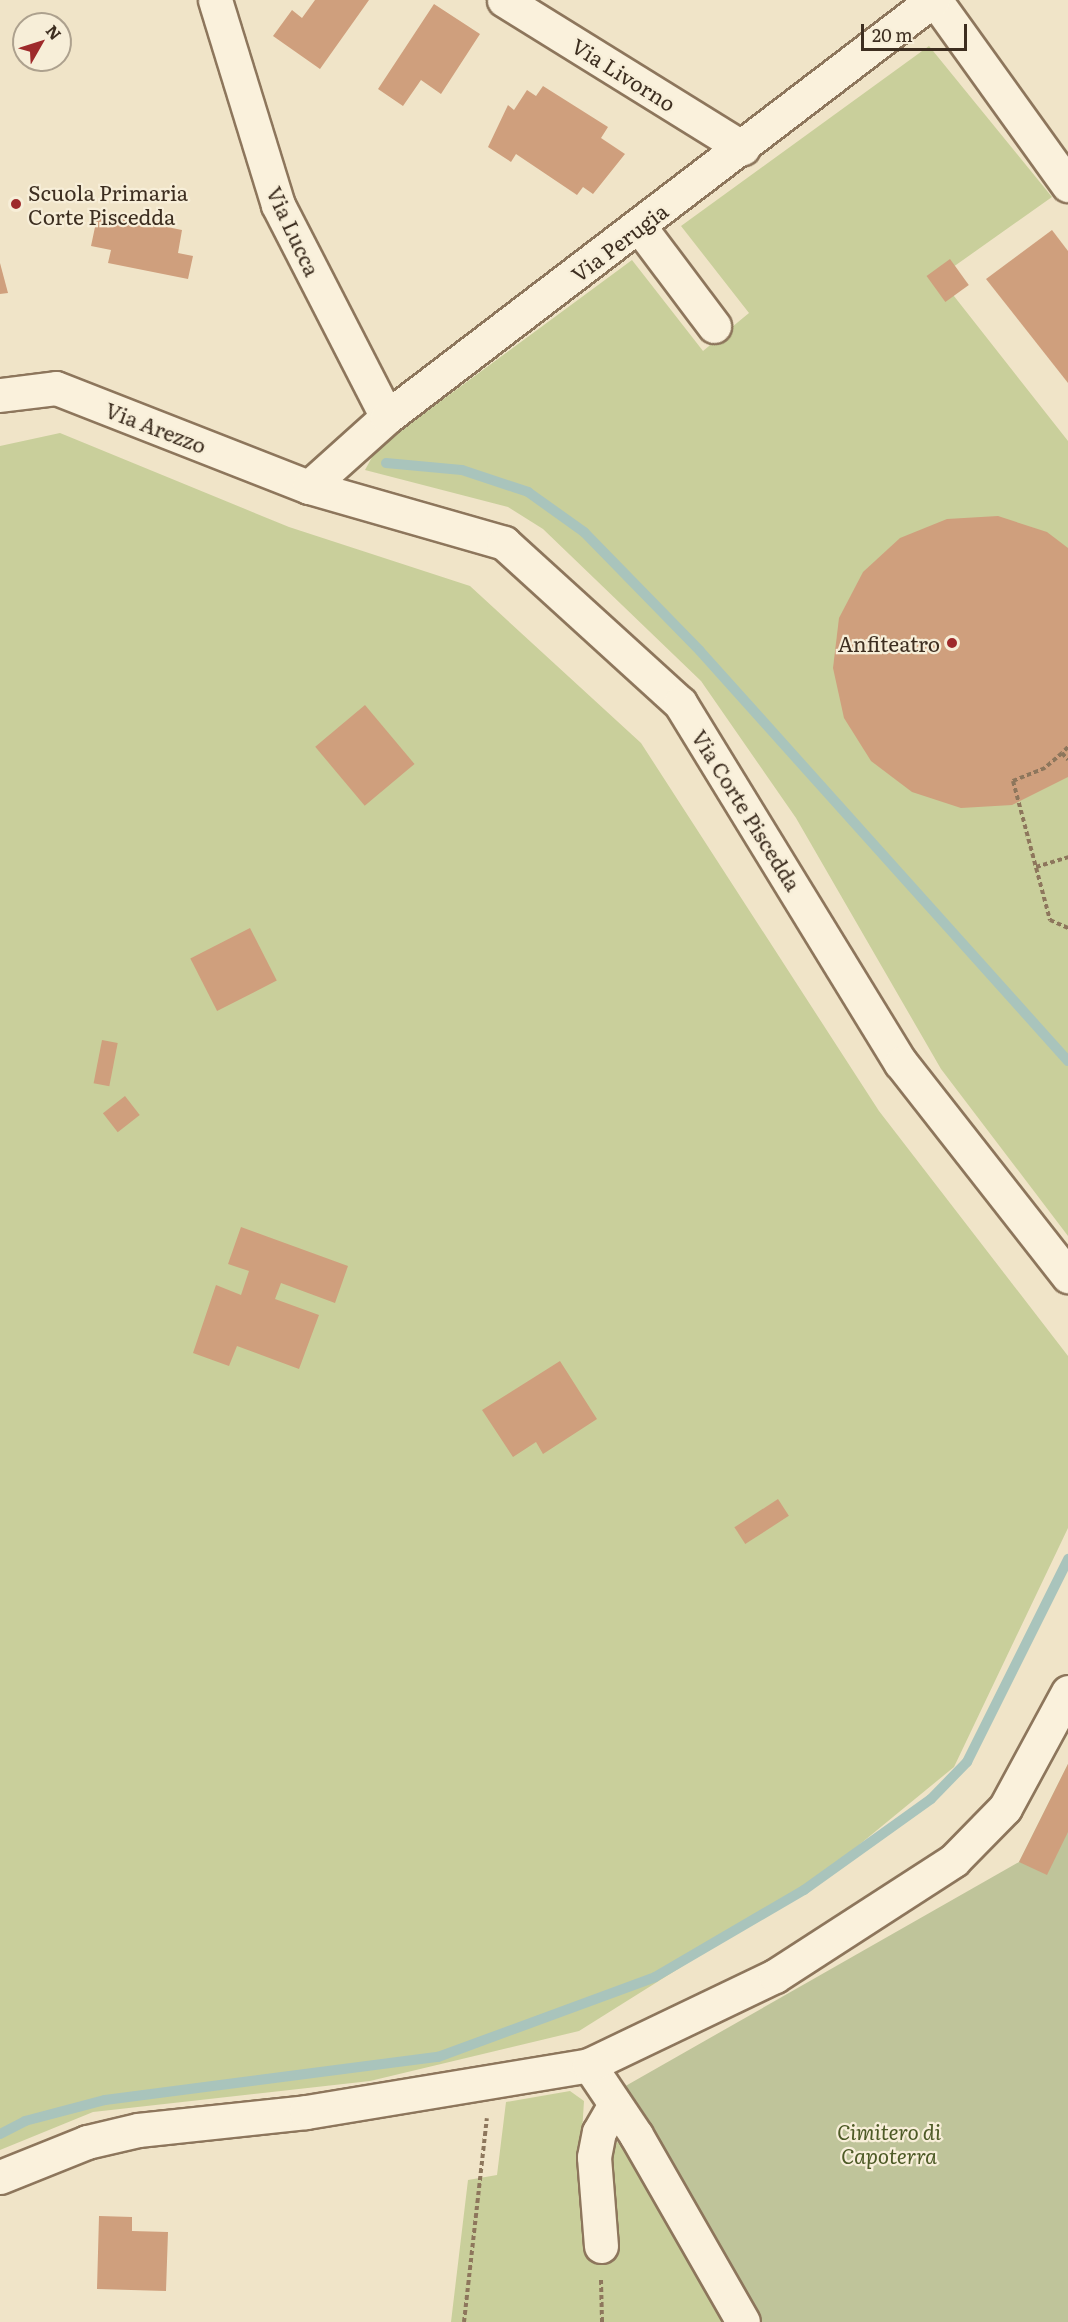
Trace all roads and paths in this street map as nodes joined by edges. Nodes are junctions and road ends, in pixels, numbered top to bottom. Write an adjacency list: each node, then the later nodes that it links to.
1 (216, 0): 9 (street, Via Lucca)
2 (504, 0): 4 (street, Via Livorno)
3 (934, 0): 4 (street, Via Perugia); 5 (street)
4 (743, 148): 6 (street, Via Perugia)
5 (1068, 185)
6 (639, 226): 7 (street); 9 (street, Via Perugia)
7 (714, 326)
8 (0, 395): 10 (street, Via Arezzo)
9 (387, 417): 10 (street, Via Perugia)
10 (309, 487): 17 (street, Via Corte Piscedda)
11 (1068, 747): 12 (path)
12 (1062, 753): 13 (path); 15 (path)
13 (1068, 760)
14 (1068, 857): 15 (path)
15 (1036, 867): 16 (path)
16 (1068, 928)
17 (1068, 1276)
18 (1068, 1692): 19 (street)
19 (589, 2065): 20 (street); 21 (street)
20 (491, 2081): 22 (street); 24 (path)
21 (615, 2104): 23 (street); 26 (street)
22 (0, 2177)
23 (601, 2246): 25 (path)
24 (464, 2322)
25 (602, 2322)
26 (743, 2322)

